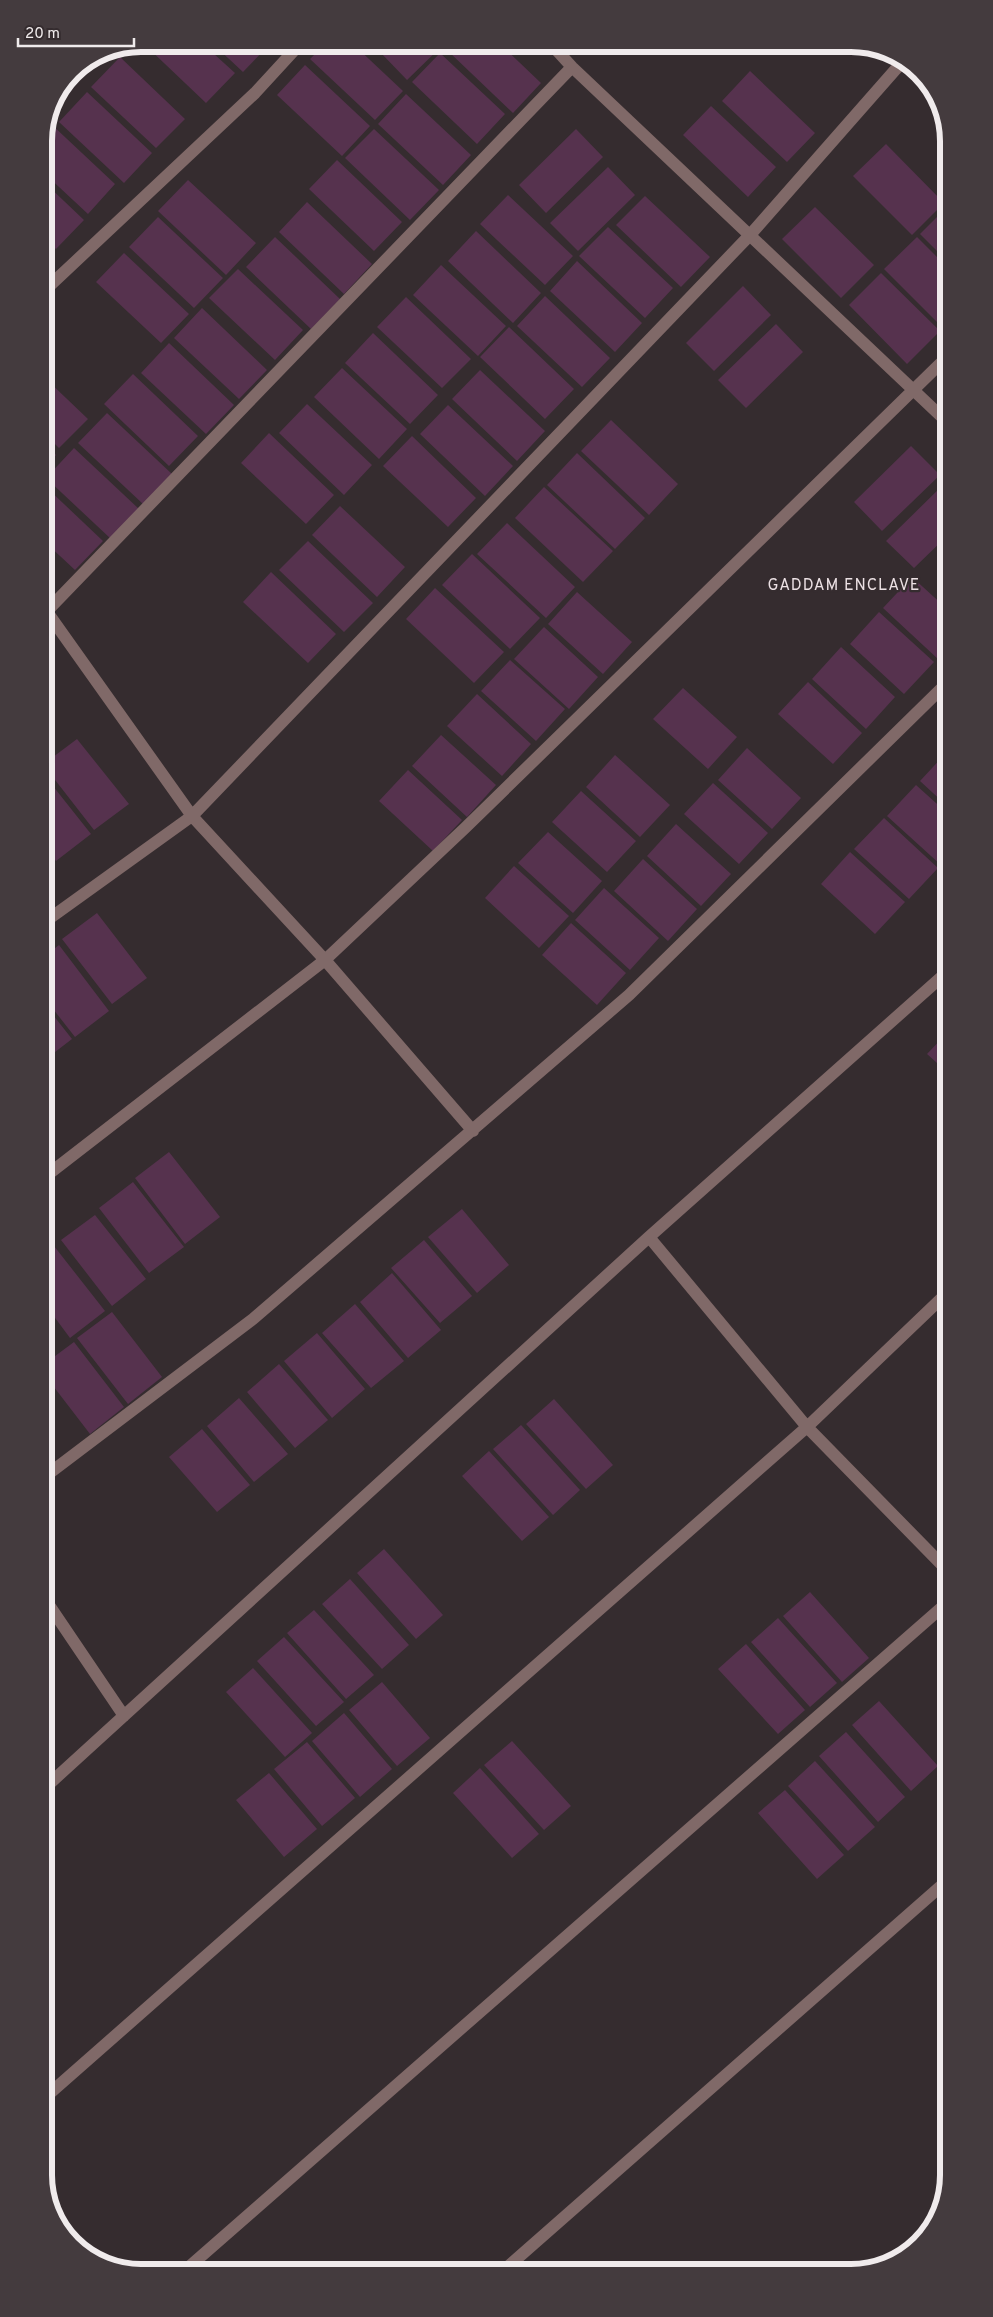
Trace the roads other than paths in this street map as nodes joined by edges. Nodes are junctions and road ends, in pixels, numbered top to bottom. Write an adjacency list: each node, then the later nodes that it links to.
1 (292, 53): 6 (street)
2 (559, 53): 4 (street)
3 (899, 66): 5 (street)
4 (572, 67): 5 (street); 10 (street)
5 (750, 235): 8 (street); 13 (street)
6 (53, 283)
7 (940, 364): 8 (street)
8 (915, 390): 9 (street); 15 (street)
9 (940, 415)
10 (53, 604)
11 (53, 620): 13 (street)
12 (940, 690): 17 (street)
13 (192, 816): 14 (street); 15 (street)
14 (53, 916)
15 (326, 960): 17 (street); 18 (street)
16 (940, 977): 19 (street)
17 (473, 1131): 22 (street)
18 (52, 1171)
19 (649, 1237): 21 (street); 26 (street)
20 (940, 1300): 21 (street)
21 (807, 1427): 23 (street); 29 (street)
22 (52, 1471)
23 (940, 1563)
24 (940, 1609): 30 (street)
25 (52, 1610): 26 (street)
26 (124, 1716): 27 (street)
27 (52, 1781)
28 (940, 1886): 31 (street)
29 (52, 2091)
30 (192, 2264)
31 (511, 2264)

